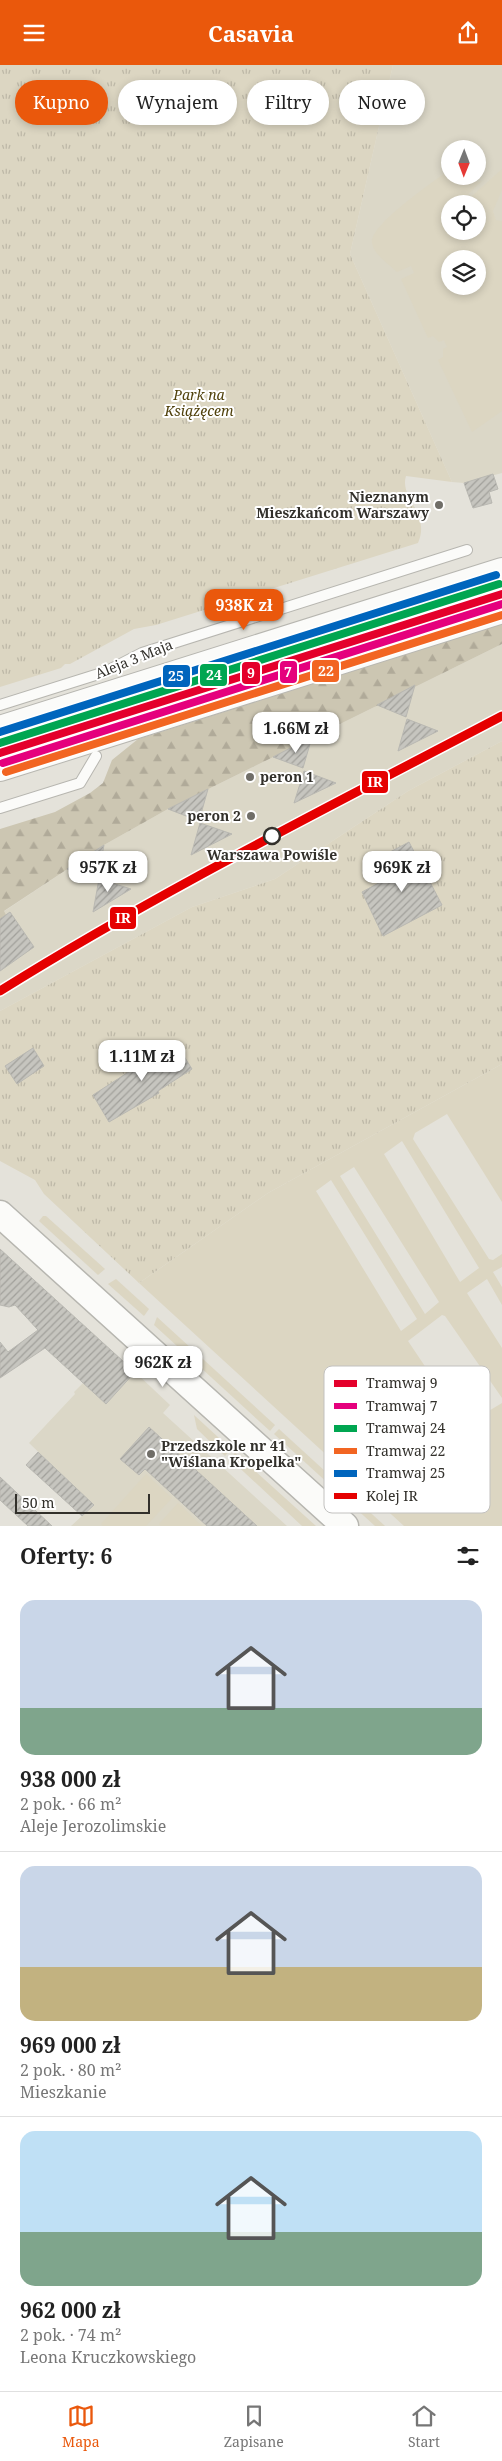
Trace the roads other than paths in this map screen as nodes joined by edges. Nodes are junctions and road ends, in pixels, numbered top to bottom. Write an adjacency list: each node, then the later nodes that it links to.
1 (467, 550): 4 (lane, Aleja 3 Maja)
2 (501, 572): 5 (main road)
3 (502, 609): 7 (main road)
4 (0, 705)
5 (0, 730)
6 (96, 756): 8 (lane)
7 (0, 767)
8 (0, 808)
9 (3, 1213): 10 (street)
10 (324, 1507)
11 (331, 1513): 12 (street)
12 (345, 1526)

